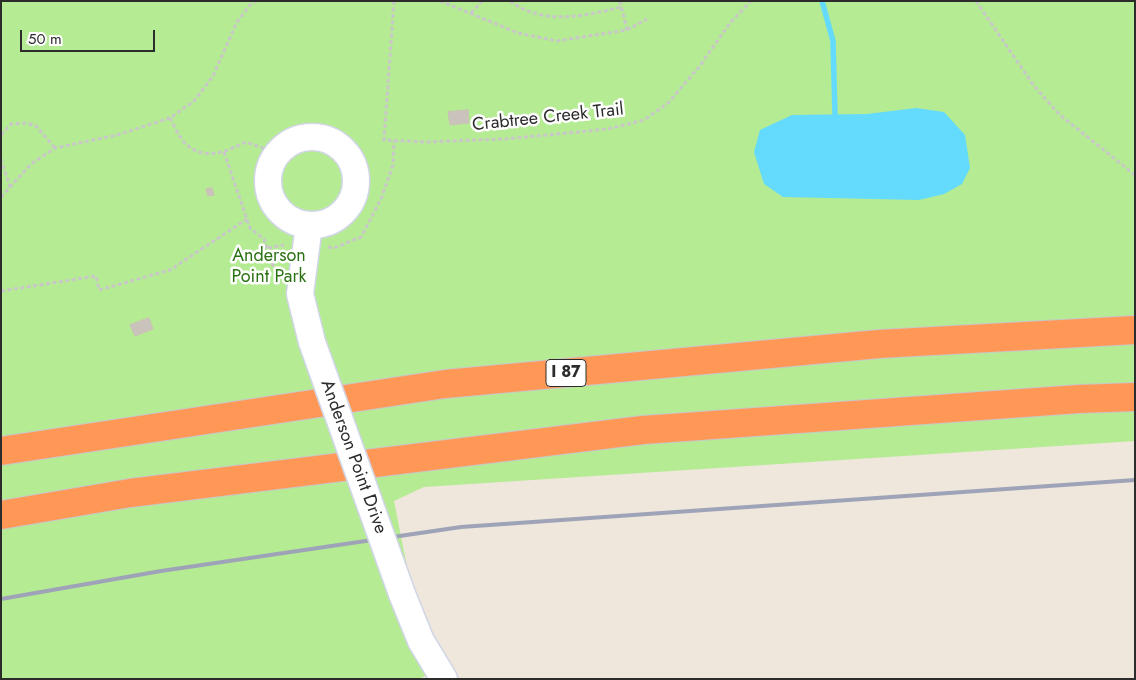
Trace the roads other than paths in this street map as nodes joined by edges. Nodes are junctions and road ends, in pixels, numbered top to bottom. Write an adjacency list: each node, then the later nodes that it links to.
1 (308, 225): 1 (street); 6 (street, Anderson Point Drive, bridge)
2 (1135, 330): 4 (highway, I 87)
3 (1135, 397): 5 (highway)
4 (1, 451)
5 (1, 515)
6 (444, 679)

